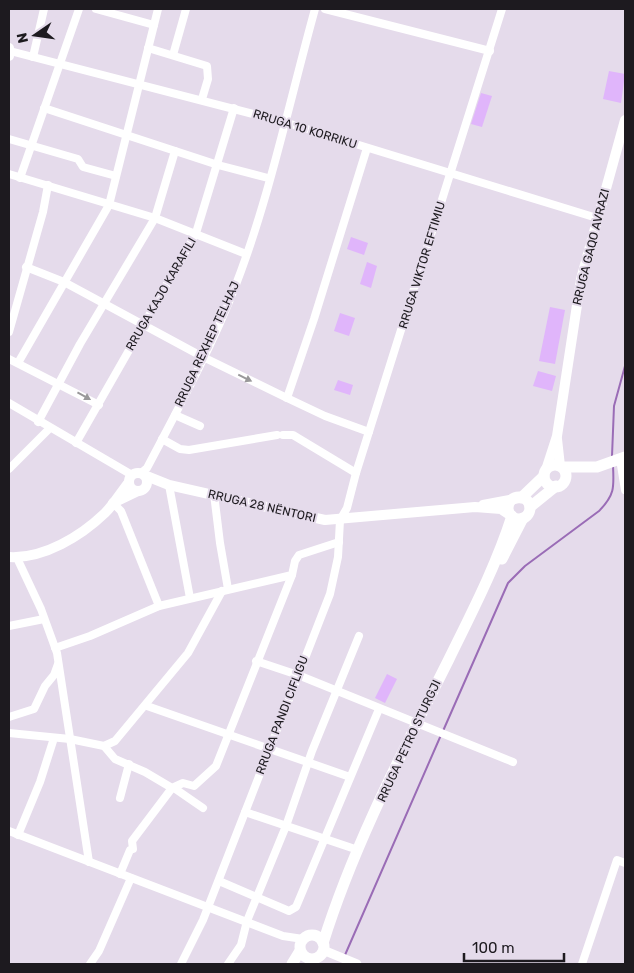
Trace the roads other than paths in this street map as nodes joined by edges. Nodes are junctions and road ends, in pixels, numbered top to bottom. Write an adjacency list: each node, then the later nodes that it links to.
1 (44, 9): 15 (street)
2 (79, 9): 16 (street)
3 (96, 9): 9 (street)
4 (158, 9): 10 (street)
5 (186, 9): 14 (street)
6 (315, 9): 22 (street, RRUGA REXHEP TELHAJ)
7 (324, 9): 12 (street)
8 (502, 9): 12 (street, RRUGA VIKTOR EFTIMIU)
9 (117, 12): 10 (street)
10 (154, 24): 11 (street)
11 (148, 48): 14 (street); 17 (street)
12 (490, 51): 30 (street, RRUGA VIKTOR EFTIMIU)
13 (9, 52): 15 (street, RRUGA 10 KORRIKU)
14 (173, 55): 18 (street)
15 (33, 57): 16 (street, RRUGA 10 KORRIKU)
16 (60, 65): 17 (street, RRUGA 10 KORRIKU); 19 (street)
17 (138, 86): 18 (street, RRUGA 10 KORRIKU); 23 (street)
18 (202, 99): 20 (street, RRUGA 10 KORRIKU)
19 (44, 108): 23 (street); 25 (street)
20 (234, 108): 22 (street, RRUGA 10 KORRIKU); 28 (street, RRUGA KAJO KARAFILI)
21 (625, 120): 37 (main road, RRUGA GAQO AVRAZI)
22 (284, 122): 26 (street, RRUGA 10 KORRIKU); 33 (street, RRUGA REXHEP TELHAJ)
23 (126, 135): 27 (street); 31 (street)
24 (9, 140): 25 (street)
25 (30, 146): 31 (street); 32 (street)
26 (367, 148): 30 (street, RRUGA 10 KORRIKU); 49 (street)
27 (175, 150): 28 (street); 36 (street)
28 (218, 164): 33 (street); 38 (street, RRUGA KAJO KARAFILI)
29 (9, 174): 32 (street)
30 (450, 174): 37 (street, RRUGA 10 KORRIKU); 56 (street, RRUGA VIKTOR EFTIMIU)
31 (116, 176): 35 (street)
32 (20, 178): 34 (street)
33 (268, 178): 39 (street, RRUGA REXHEP TELHAJ)
34 (48, 185): 35 (street); 40 (street)
35 (109, 205): 36 (street); 41 (street)
36 (155, 218): 38 (street); 42 (street)
37 (597, 218): 57 (main road, RRUGA GAQO AVRAZI)
38 (196, 233): 39 (street); 43 (street, RRUGA KAJO KARAFILI)
39 (246, 254): 45 (street, RRUGA REXHEP TELHAJ)
40 (26, 268): 41 (street); 44 (street)
41 (64, 282): 42 (street); 47 (street)
42 (105, 304): 43 (street); 48 (street)
43 (143, 326): 45 (street); 51 (street, RRUGA KAJO KARAFILI)
44 (9, 332)
45 (203, 358): 49 (street, one-way to 49); 52 (street, RRUGA REXHEP TELHAJ)
46 (9, 359): 47 (street)
47 (18, 363): 48 (street)
48 (60, 384): 51 (street, one-way to 51); 53 (street)
49 (287, 398): 56 (street)
50 (9, 404): 53 (street)
51 (99, 405): 59 (street, RRUGA KAJO KARAFILI)
52 (174, 415): 54 (street); 58 (street, RRUGA REXHEP TELHAJ)
53 (38, 422): 55 (street)
54 (200, 426)
55 (50, 428): 59 (street); 63 (street)
56 (369, 432): 64 (street, RRUGA VIKTOR EFTIMIU)
57 (557, 436): 61 (main road, RRUGA GAQO AVRAZI); 65 (main road, RRUGA GAQO AVRAZI)
58 (162, 439): 64 (street); 66 (street, RRUGA REXHEP TELHAJ)
59 (76, 443): 66 (street)
60 (621, 459): 62 (main road); 70 (street)
61 (561, 467): 62 (main road); 65 (main road); 67 (main road)
62 (598, 467): 67 (main road)
63 (9, 469)
64 (356, 473): 77 (street, RRUGA VIKTOR EFTIMIU)
65 (545, 473): 67 (main road); 72 (main road)
66 (136, 476): 68 (main road, RRUGA 28 NËNTORI); 69 (main road); 69 (main road); 73 (main road, RRUGA 28 NËNTORI)
67 (560, 484): 75 (main road)
68 (169, 485): 69 (main road, RRUGA 28 NËNTORI); 71 (main road, RRUGA 28 NËNTORI); 82 (street)
69 (141, 490): 73 (main road, RRUGA 28 NËNTORI)
70 (625, 490)
71 (214, 494): 77 (main road, RRUGA 28 NËNTORI); 81 (street)
72 (520, 498): 74 (main road, RRUGA 28 NËNTORI); 75 (main road); 76 (main road)
73 (113, 503): 79 (main road, RRUGA 28 NËNTORI); 83 (street)
74 (475, 507): 76 (main road, RRUGA 28 NËNTORI); 77 (main road, RRUGA 28 NËNTORI)
75 (530, 507): 76 (main road)
76 (515, 517): 95 (main road, RRUGA PETRO STURGJI)
77 (340, 520): 78 (street, RRUGA PANDI CIFLIGU)
78 (339, 542): 80 (street); 90 (street, RRUGA PANDI CIFLIGU)
79 (13, 558): 84 (street)
80 (292, 575): 81 (street); 88 (street)
81 (225, 590): 82 (street); 92 (street)
82 (190, 598): 83 (street)
83 (160, 606): 87 (street)
84 (44, 619): 85 (street); 87 (street)
85 (9, 626)
86 (359, 636): 91 (street)
87 (55, 648): 89 (street)
88 (256, 661): 90 (street); 97 (street)
89 (58, 663): 94 (street); 99 (street)
90 (298, 675): 91 (street); 101 (street, RRUGA PANDI CIFLIGU)
91 (336, 691): 93 (street); 103 (street)
92 (147, 706): 97 (street); 100 (street)
93 (378, 709): 95 (street); 105 (street)
94 (9, 717)
95 (417, 724): 102 (street); 114 (main road, RRUGA PETRO STURGJI)
96 (9, 733): 98 (street)
97 (230, 736): 101 (street); 106 (street)
98 (54, 738): 99 (street); 112 (street)
99 (70, 739): 100 (street); 115 (street)
100 (104, 746): 104 (street)
101 (268, 749): 103 (street); 109 (street, RRUGA PANDI CIFLIGU)
102 (514, 762)
103 (308, 763): 105 (street); 110 (street)
104 (129, 764): 106 (street); 107 (street)
105 (350, 777): 113 (street)
106 (173, 788): 108 (street); 117 (street)
107 (120, 798)
108 (203, 808)
109 (245, 812): 110 (street); 119 (street, RRUGA PANDI CIFLIGU)
110 (286, 826): 113 (street); 120 (street)
111 (9, 830): 112 (street)
112 (18, 834): 115 (street)
113 (324, 839): 114 (street); 120 (street)
114 (358, 850): 122 (main road, RRUGA PETRO STURGJI)
115 (89, 862): 117 (street)
116 (625, 863): 132 (street)
117 (120, 874): 118 (street)
118 (131, 878): 121 (street); 128 (street)
119 (218, 881): 120 (street); 121 (street, RRUGA PANDI CIFLIGU)
120 (257, 897): 123 (street)
121 (208, 905): 123 (street); 129 (street, RRUGA PANDI CIFLIGU)
122 (334, 906): 124 (main road, RRUGA PETRO STURGJI); 125 (main road, RRUGA PETRO STURGJI)
123 (247, 921): 124 (street); 130 (street)
124 (304, 943): 125 (main road); 126 (main road); 131 (main road, RRUGA PETRO STURGJI)
125 (326, 949): 126 (main road); 127 (street)
126 (312, 962)
127 (354, 963)
128 (90, 964)
129 (181, 964)
130 (228, 964)
131 (292, 964)
132 (582, 964)

